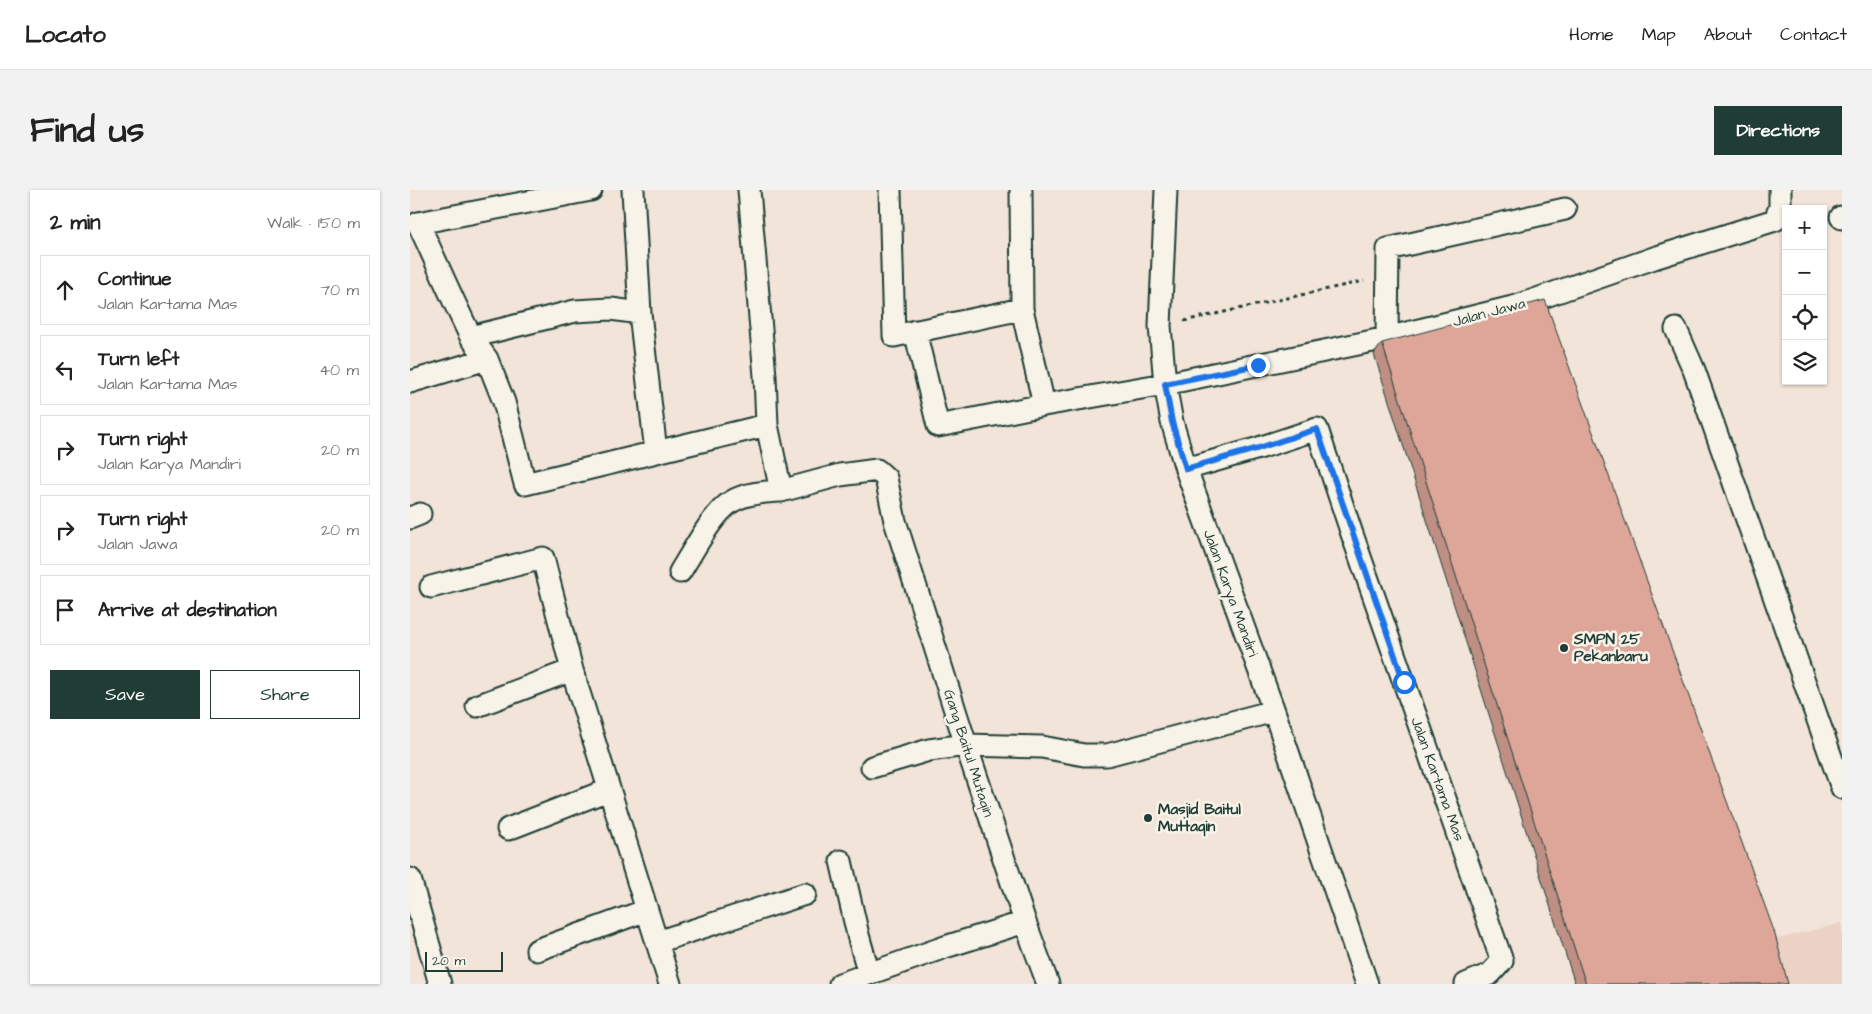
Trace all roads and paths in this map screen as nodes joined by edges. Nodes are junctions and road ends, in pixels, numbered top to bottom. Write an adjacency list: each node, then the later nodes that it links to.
1 (591, 190): 15 (street)
2 (633, 190): 11 (street)
3 (749, 190): 21 (street)
4 (890, 190): 14 (street)
5 (1020, 190): 10 (street)
6 (1166, 190): 12 (street, Jalan Karya Mandiri)
7 (1780, 190): 16 (street, Jalan Jawa)
8 (1565, 209): 9 (street)
9 (1389, 276): 12 (path); 16 (street)
10 (1022, 309): 14 (street); 20 (street)
11 (640, 313): 15 (street); 22 (street)
12 (1160, 326): 19 (street, Jalan Karya Mandiri)
13 (1676, 329): 32 (street)
14 (915, 331): 20 (street, Jalan Jawa)
15 (471, 337): 17 (street)
16 (1387, 338): 19 (street, Jalan Jawa)
17 (487, 359): 18 (street); 22 (street)
18 (410, 382)
19 (1165, 384): 20 (street, Jalan Jawa); 23 (street, Jalan Karya Mandiri)
20 (1044, 405)
21 (767, 425): 22 (street); 24 (street)
22 (656, 452)
23 (1186, 469): 29 (street, Jalan Karya Mandiri); 48 (street, Jalan Kartama Mas)
24 (781, 491): 25 (street); 30 (street, Gang Baitul Mutaqin)
25 (680, 572)
26 (432, 587): 27 (street)
27 (572, 670): 28 (street); 33 (street)
28 (477, 706)
29 (1274, 711): 30 (street); 47 (street, Jalan Karya Mandiri)
30 (966, 745): 31 (street); 39 (street, Gang Baitul Mutaqin)
31 (872, 767)
32 (1842, 788)
33 (608, 790): 34 (street); 38 (street)
34 (508, 829)
35 (841, 861): 42 (street)
36 (410, 879): 43 (street)
37 (805, 894): 40 (street)
38 (647, 910): 40 (street); 41 (street)
39 (1025, 922): 42 (street); 46 (street, Gang Baitul Mutaqin)
40 (657, 942): 44 (street)
41 (537, 950)
42 (869, 974): 45 (street)
43 (440, 984)
44 (670, 984)
45 (840, 984)
46 (1048, 984)
47 (1367, 984)
48 (1466, 984)

